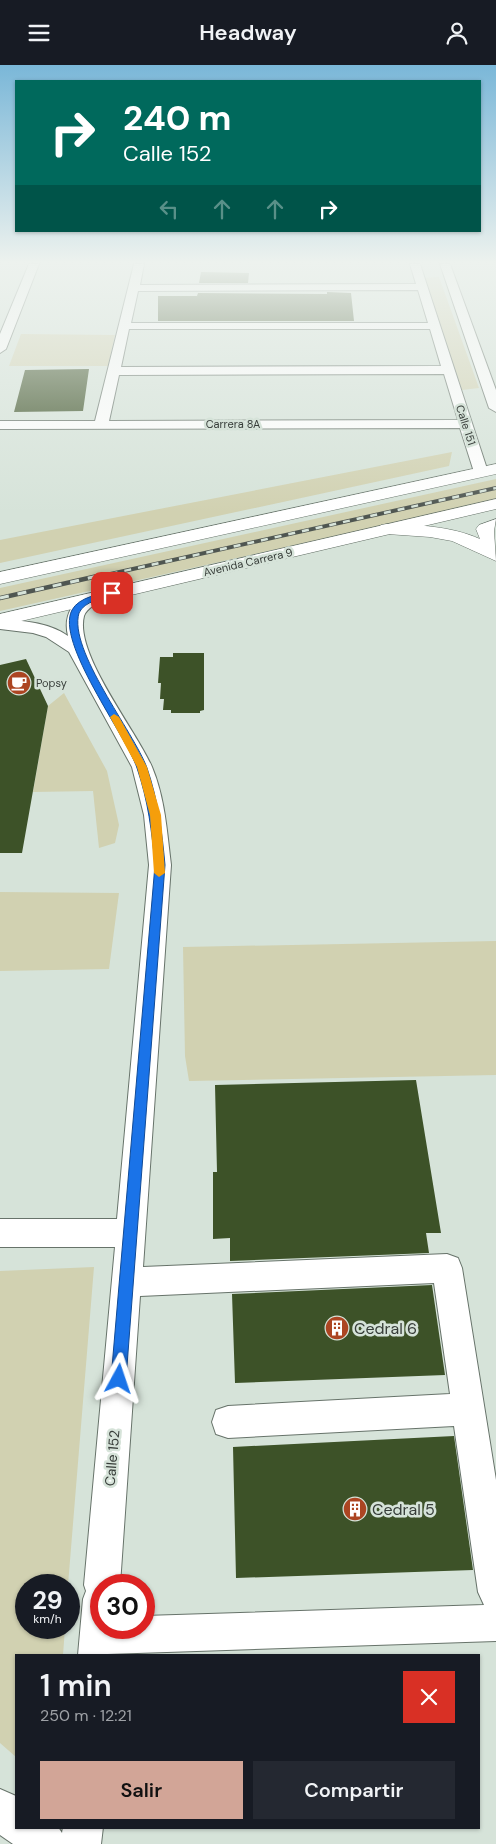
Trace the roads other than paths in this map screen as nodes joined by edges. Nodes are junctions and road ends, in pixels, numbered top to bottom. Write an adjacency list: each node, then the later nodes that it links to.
1 (119, 347): 5 (street)
2 (442, 347): 4 (street, Calle 151)
3 (477, 347): 6 (street)
4 (449, 370): 5 (street); 7 (street, Calle 151)
5 (114, 371): 11 (street)
6 (493, 389): 7 (street); 8 (street)
7 (457, 395): 9 (street, Calle 151)
8 (496, 408)
9 (466, 424): 11 (street, Carrera 8A); 12 (street, Calle 151)
10 (0, 425): 11 (street, Carrera 8A)
11 (101, 425)
12 (489, 470): 18 (main road)
13 (496, 504): 15 (main road, Avenida Carrera 9)
14 (496, 524): 16 (main road)
15 (387, 529): 17 (main road); 19 (main road, Avenida Carrera 9)
16 (496, 548)
17 (496, 555)
18 (0, 578)
19 (94, 598): 20 (main road, Avenida Carrera 9); 22 (street, Calle 152)
20 (0, 619)
21 (0, 624): 22 (street, Calle 152)
22 (83, 660): 24 (street, Calle 152)
23 (0, 1233): 24 (street)
24 (130, 1233): 25 (street, Calle 152)
25 (126, 1282): 26 (street); 28 (street, Calle 152)
26 (469, 1409): 27 (street); 29 (street)
27 (228, 1422)
28 (103, 1574)
29 (496, 1592)
30 (496, 1623): 31 (street)
31 (98, 1645)
32 (0, 1809): 33 (street)
33 (15, 1820)
34 (27, 1829): 36 (street)
35 (83, 1829): 37 (street)
36 (46, 1844)
37 (81, 1844)

